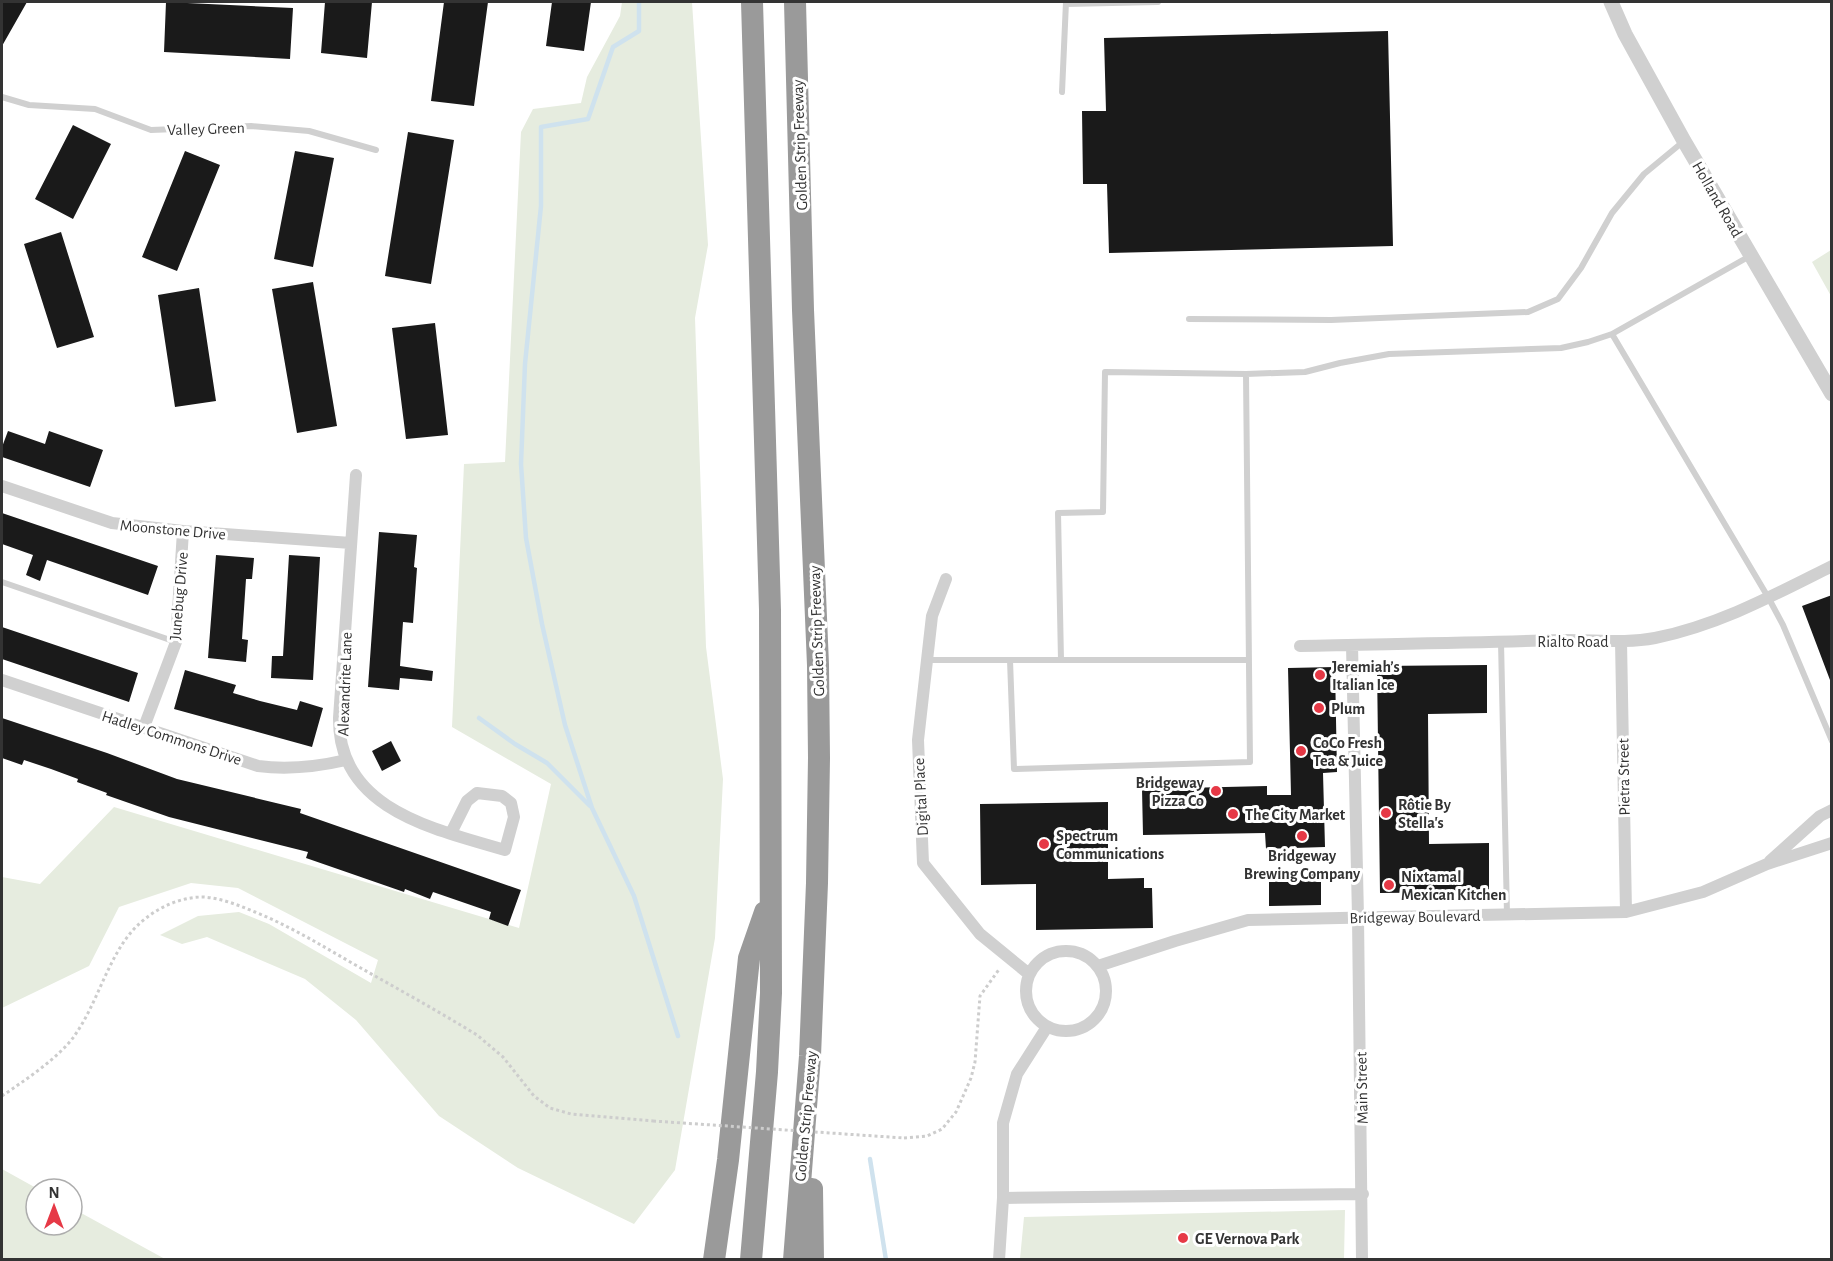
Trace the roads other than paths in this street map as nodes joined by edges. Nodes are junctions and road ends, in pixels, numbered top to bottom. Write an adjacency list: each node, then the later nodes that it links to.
1 (752, 2): 40 (highway)
2 (795, 2): 47 (highway, Golden Strip Freeway)
3 (1158, 2): 5 (lane)
4 (1611, 2): 8 (street, Holland Road)
5 (1066, 3): 6 (lane)
6 (1062, 92)
7 (2, 97): 9 (lane, Valley Green)
8 (1684, 141): 10 (street, Holland Road); 11 (lane)
9 (376, 150)
10 (1750, 256): 12 (lane); 14 (street, Holland Road)
11 (1189, 319)
12 (1612, 334): 13 (lane); 22 (lane)
13 (1246, 374): 30 (lane); 31 (lane)
14 (1832, 394)
15 (356, 475): 18 (street, Alexandrite Lane)
16 (2, 486): 17 (street, Moonstone Drive)
17 (183, 531): 18 (street, Moonstone Drive); 24 (street, Junebug Drive)
18 (351, 543): 35 (street, Alexandrite Lane)
19 (1832, 566): 22 (street, Rialto Road)
20 (946, 579): 28 (street, Digital Place)
21 (2, 582): 24 (lane)
22 (1768, 597): 23 (street, Rialto Road); 34 (lane)
23 (1621, 641): 25 (street, Rialto Road); 41 (street, Pietra Street)
24 (176, 642): 33 (street, Junebug Drive)
25 (1501, 642): 26 (street, Rialto Road); 42 (lane)
26 (1352, 645): 27 (street, Rialto Road); 43 (street, Main Street)
27 (1300, 646)
28 (927, 660): 29 (lane); 45 (street, Digital Place)
29 (1010, 660): 30 (lane); 31 (lane)
30 (1061, 660): 31 (lane)
31 (1249, 660)
32 (2, 680): 33 (street, Hadley Commons Drive)
33 (144, 727): 35 (street, Hadley Commons Drive)
34 (1832, 741)
35 (346, 760): 37 (street, Alexandrite Lane)
36 (1832, 810): 39 (street, Bridgeway Boulevard)
37 (451, 833): 37 (street, Alexandrite Lane)
38 (1832, 843): 39 (street, Bridgeway Boulevard)
39 (1767, 864): 41 (street, Bridgeway Boulevard)
40 (771, 893): 50 (highway); 51 (highway)
41 (1626, 912): 42 (street, Bridgeway Boulevard)
42 (1507, 914): 43 (street, Bridgeway Boulevard)
43 (1358, 917): 44 (street, Bridgeway Boulevard); 48 (street, Main Street)
44 (1098, 966): 45 (street); 46 (street)
45 (1029, 974): 46 (street)
46 (1047, 1027): 49 (street)
47 (810, 1056): 52 (highway, Golden Strip Freeway); 53 (highway)
48 (1362, 1194): 49 (street); 55 (street, Main Street)
49 (1003, 1198): 54 (street)
50 (714, 1260)
51 (751, 1260)
52 (794, 1260)
53 (813, 1260)
54 (999, 1260)
55 (1362, 1260)

